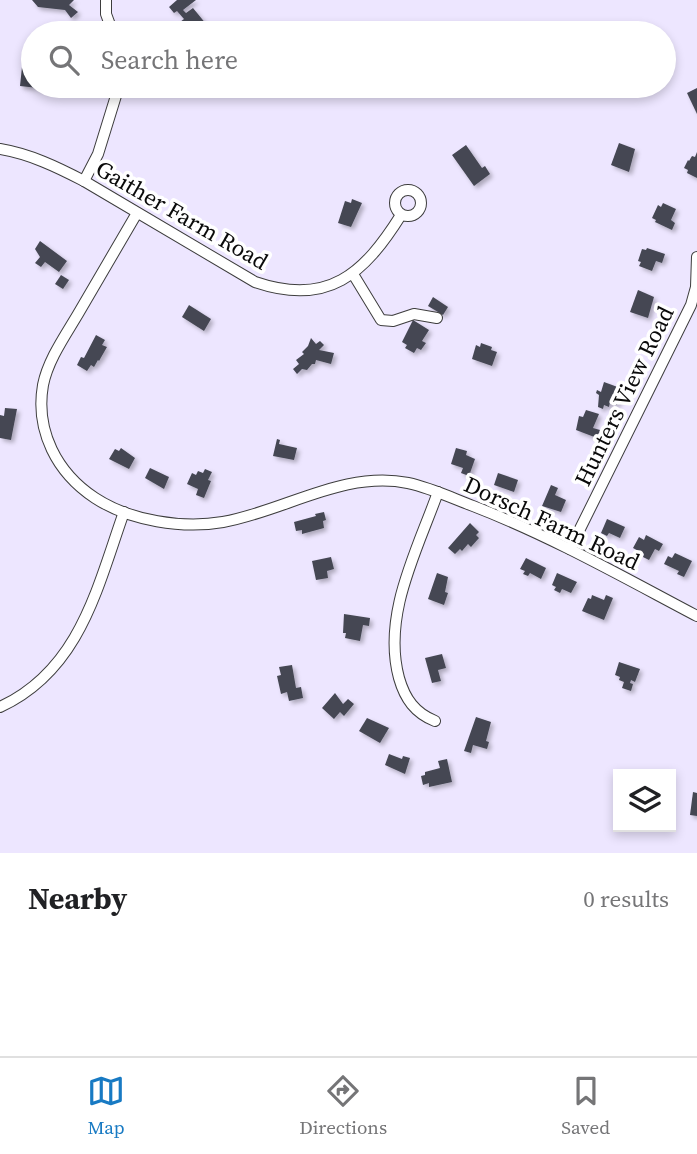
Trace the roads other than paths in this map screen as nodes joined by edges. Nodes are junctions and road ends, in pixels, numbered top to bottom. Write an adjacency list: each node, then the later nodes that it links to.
1 (106, 0): 2 (street)
2 (109, 21)
3 (115, 98): 5 (street)
4 (0, 149): 5 (street, Gaither Farm Road)
5 (84, 181): 6 (street, Gaither Farm Road)
6 (137, 213): 9 (street, Gaither Farm Road); 12 (street, Dorsch Farm Road)
7 (401, 215): 9 (street, Gaither Farm Road)
8 (697, 257): 13 (street, Hunters View Road)
9 (353, 274): 10 (street)
10 (437, 318)
11 (438, 492): 12 (street, Dorsch Farm Road); 13 (street, Dorsch Farm Road); 16 (street)
12 (124, 512): 15 (street)
13 (570, 549): 14 (street, Dorsch Farm Road)
14 (697, 616)
15 (0, 707)
16 (435, 721)

